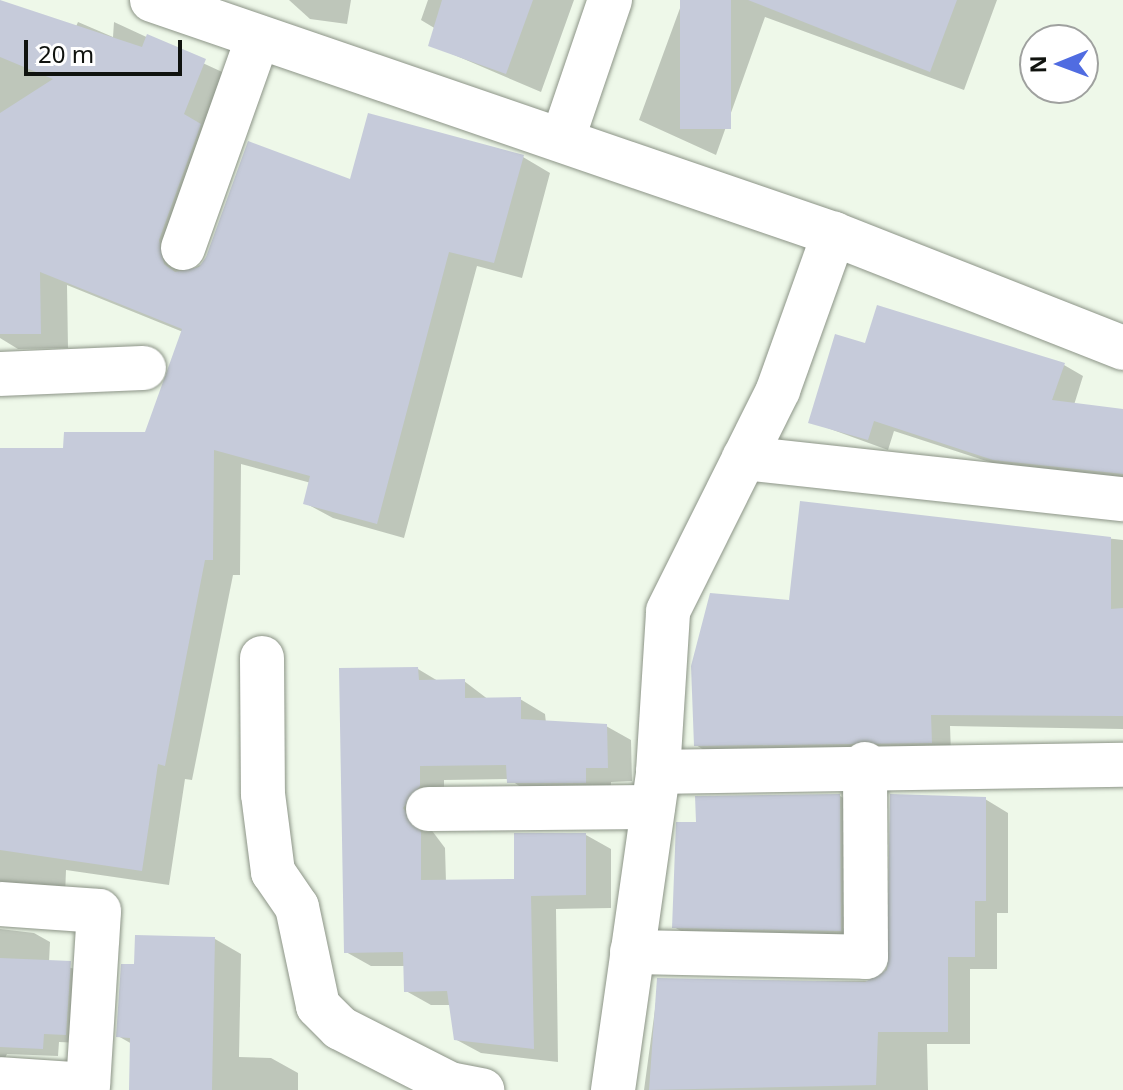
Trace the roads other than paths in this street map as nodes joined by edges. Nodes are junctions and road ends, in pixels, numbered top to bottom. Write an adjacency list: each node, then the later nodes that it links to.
1 (152, 0): 3 (street)
2 (610, 0): 4 (street)
3 (258, 37): 4 (street); 6 (street)
4 (563, 138): 5 (street)
5 (834, 234): 7 (street); 10 (street)
6 (183, 248)
7 (1123, 348)
8 (144, 368): 9 (street)
9 (0, 374)
10 (744, 458): 11 (street); 15 (street)
11 (1123, 499)
12 (262, 658): 20 (street)
13 (865, 764): 14 (street); 15 (street); 18 (street)
14 (1123, 765)
15 (656, 790): 16 (street); 18 (street)
16 (428, 809)
17 (0, 904): 19 (street)
18 (632, 952): 21 (street)
19 (0, 1079)
20 (482, 1090)
21 (613, 1090)

